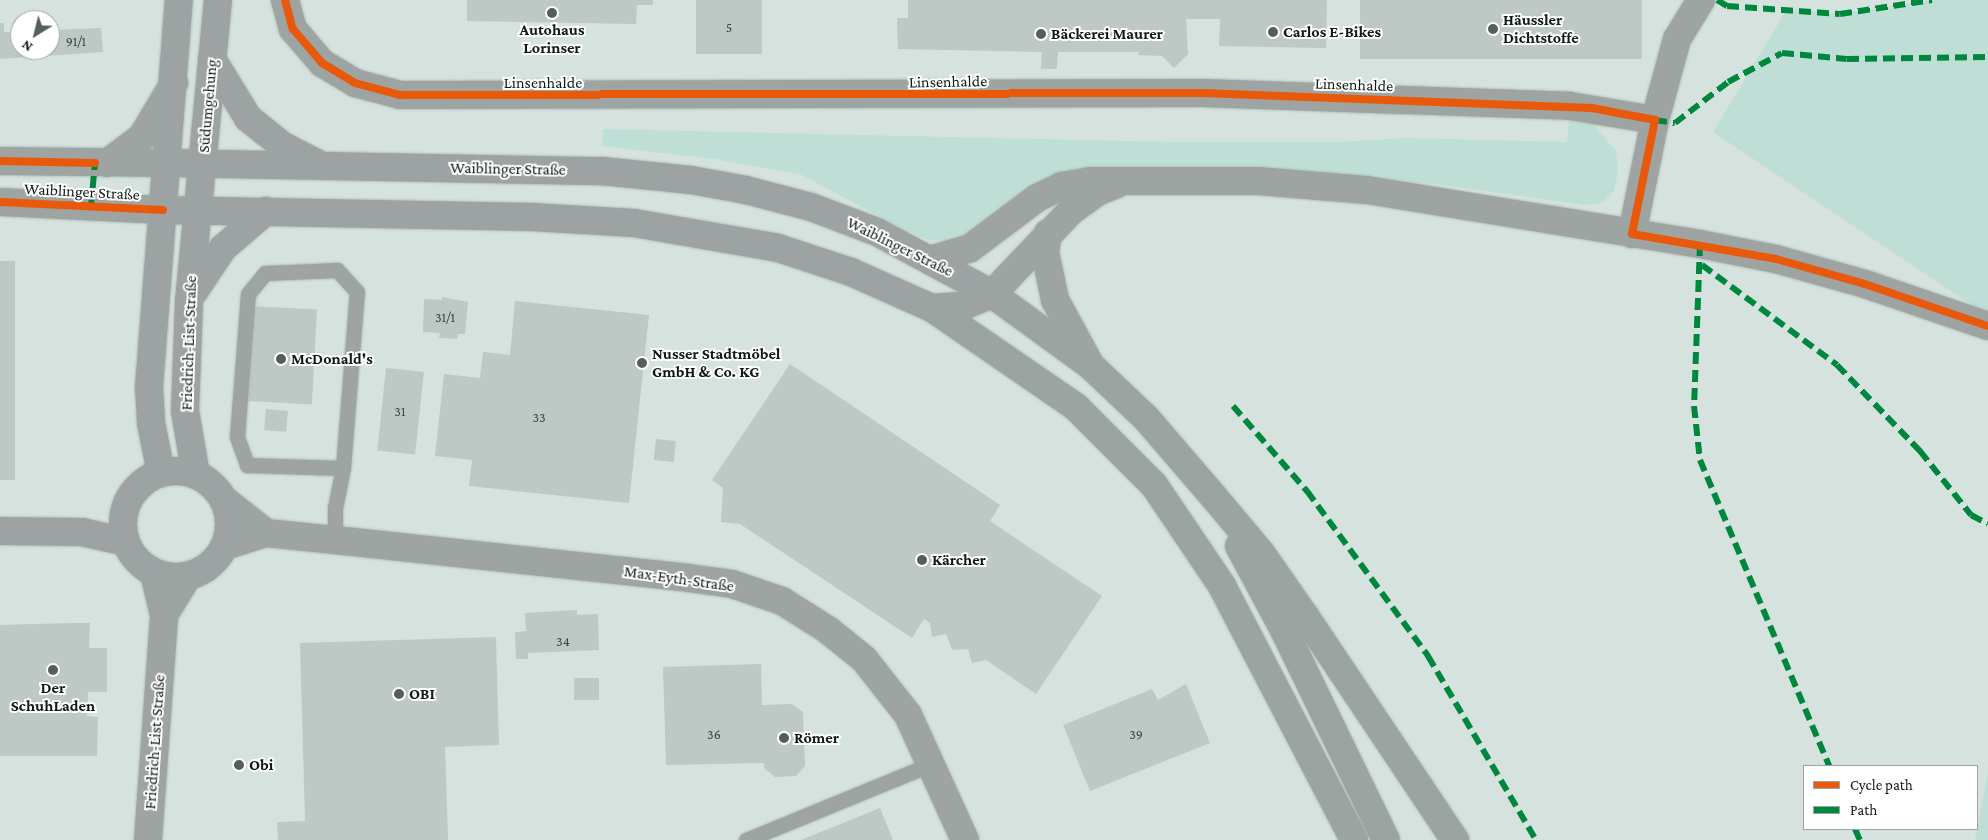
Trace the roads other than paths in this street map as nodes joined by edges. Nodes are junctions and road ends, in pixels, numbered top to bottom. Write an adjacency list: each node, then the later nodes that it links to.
1 (179, 0): 6 (main road)
2 (218, 0): 5 (main road, Südumgehung)
3 (285, 0): 7 (street, Linsenhalde)
4 (1701, 0): 7 (street)
5 (212, 59): 11 (main road, Südumgehung); 12 (main road)
6 (174, 81): 9 (street); 10 (main road)
7 (1655, 120): 19 (street)
8 (0, 161): 9 (street, Waiblinger Straße)
9 (108, 163): 10 (street, Waiblinger Straße)
10 (168, 163): 11 (main road, Waiblinger Straße); 15 (main road)
11 (203, 164): 12 (main road, Waiblinger Straße); 16 (main road, Südumgehung)
12 (324, 167): 20 (main road, Waiblinger Straße)
13 (1118, 183): 18 (street); 19 (street); 20 (street)
14 (0, 202): 15 (street, Waiblinger Straße)
15 (163, 210): 16 (main road, Waiblinger Straße); 27 (main road)
16 (198, 211): 17 (main road, Waiblinger Straße); 22 (main road, Friedrich-List-Straße)
17 (266, 211): 22 (main road); 23 (main road, Waiblinger Straße)
18 (1048, 233): 21 (street); 25 (street)
19 (1632, 234): 24 (street)
20 (933, 259): 21 (main road, Waiblinger Straße)
21 (992, 294): 23 (street); 25 (highway)
22 (189, 301): 28 (main road, Friedrich-List-Straße)
23 (932, 308): 45 (highway)
24 (1988, 326)
25 (1091, 366): 30 (highway)
26 (343, 468): 26 (lane); 35 (lane)
27 (161, 473): 28 (main road); 29 (main road)
28 (196, 475): 31 (main road)
29 (132, 495): 33 (main road); 36 (main road)
30 (1214, 497): 46 (highway); 47 (highway)
31 (224, 500): 34 (street); 37 (main road)
32 (0, 531): 33 (main road)
33 (82, 532): 36 (main road)
34 (266, 533): 35 (street, Max-Eyth-Straße); 37 (street, Max-Eyth-Straße)
35 (335, 540): 41 (street, Max-Eyth-Straße)
36 (126, 542): 38 (main road)
37 (225, 546): 39 (main road)
38 (154, 573): 39 (main road); 40 (street, Friedrich-List-Straße)
39 (188, 576): 40 (street, Friedrich-List-Straße)
40 (164, 615): 42 (street, Friedrich-List-Straße)
41 (931, 764): 43 (lane); 44 (street, Max-Eyth-Straße)
42 (148, 840)
43 (746, 840)
44 (965, 840)
45 (1354, 840)
46 (1386, 840)
47 (1455, 840)

